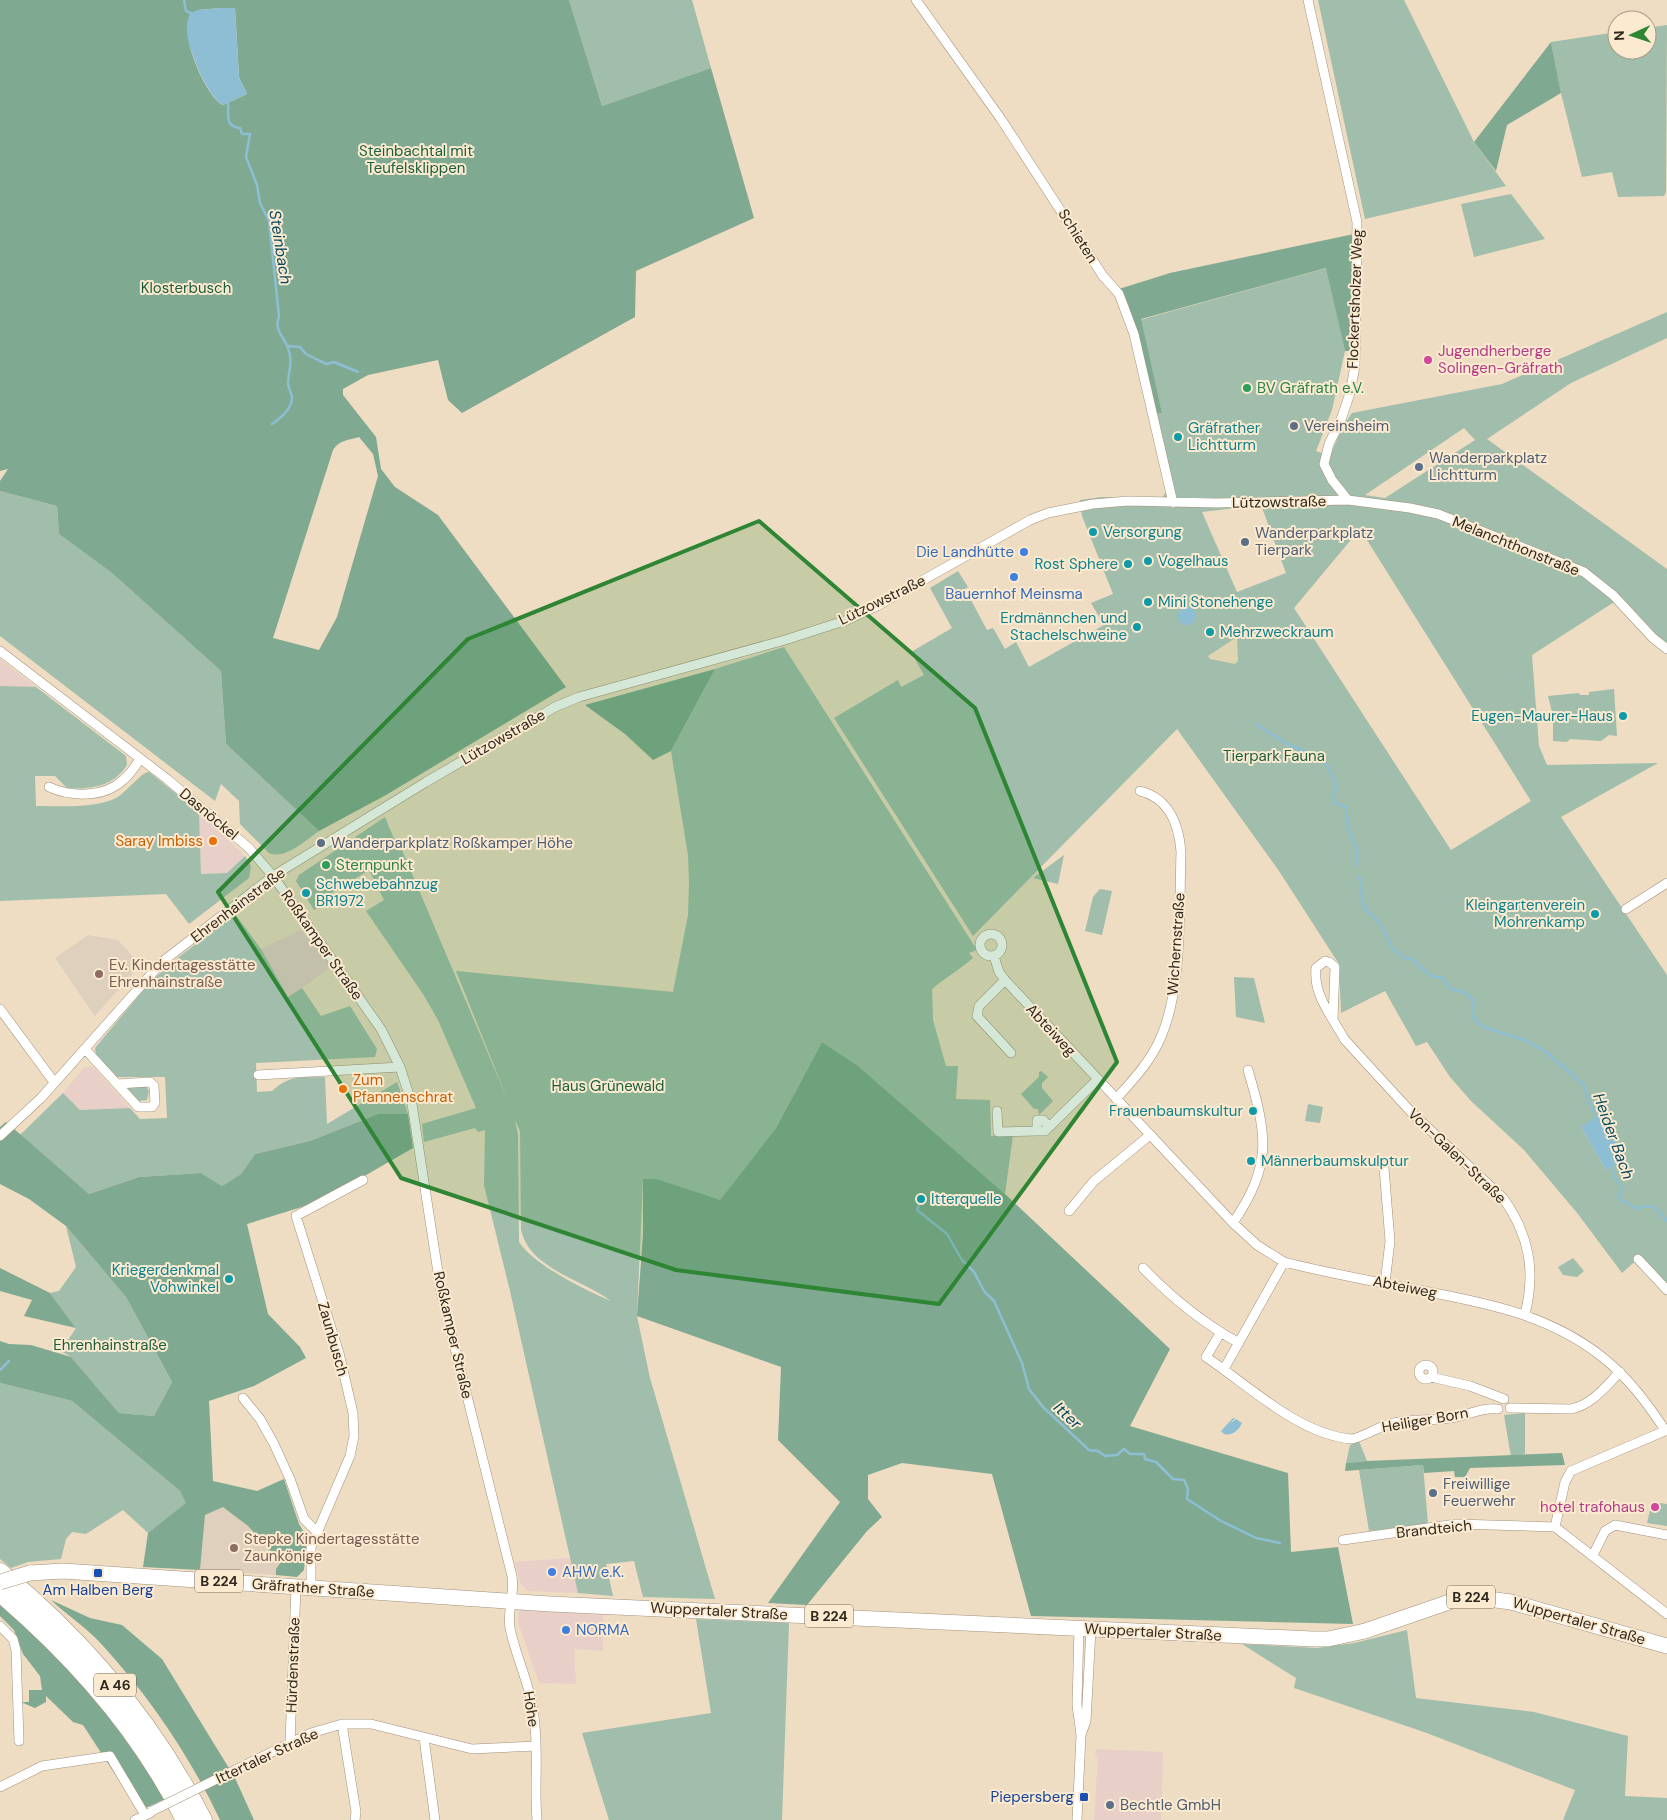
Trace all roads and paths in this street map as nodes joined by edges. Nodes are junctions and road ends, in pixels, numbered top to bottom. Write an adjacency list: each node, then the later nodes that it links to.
1 (916, 0): 4 (street, Schieten)
2 (1308, 0): 3 (street, Flockertsholzer Weg)
3 (1348, 500): 4 (street, Lützowstraße); 5 (street, Lützowstraße)
4 (1173, 502): 11 (street, Lützowstraße)
5 (1368, 502): 6 (street, Melanchthonstraße)
6 (1667, 649)
7 (0, 651): 8 (street, Dasnöckel)
8 (140, 759): 9 (street); 12 (street, Dasnöckel)
9 (49, 788)
10 (1140, 791): 27 (street, Wichernstraße)
11 (388, 805): 12 (street, Ehrenhainstraße)
12 (274, 876): 19 (street, Ehrenhainstraße); 21 (street, Roßkamper Straße)
13 (1667, 883): 14 (street)
14 (1626, 909)
15 (994, 956): 16 (street, Abteiweg)
16 (1005, 980): 20 (street); 24 (street, Abteiweg)
17 (0, 1009): 25 (street)
18 (1333, 1020): 18 (street, Von-Galen-Straße); 40 (street, Von-Galen-Straße)
19 (85, 1049): 25 (street, Ehrenhainstraße); 26 (street)
20 (1011, 1053)
21 (400, 1067): 23 (street); 60 (street, Roßkamper Straße)
22 (1248, 1070): 34 (street)
23 (258, 1075)
24 (1098, 1079): 27 (street, Abteiweg); 28 (street)
25 (54, 1082): 30 (street, Ehrenhainstraße)
26 (117, 1084)
27 (1116, 1099): 29 (street, Abteiweg)
28 (997, 1111)
29 (1150, 1134): 33 (street); 34 (street, Abteiweg)
30 (0, 1136)
31 (1384, 1168): 38 (street)
32 (363, 1180): 52 (street, Zaunbusch)
33 (1069, 1211)
34 (1233, 1223): 36 (street, Abteiweg)
35 (1638, 1259): 39 (street)
36 (1284, 1262): 38 (street, Abteiweg); 42 (street)
37 (1143, 1268): 41 (street)
38 (1385, 1283): 40 (street, Abteiweg)
39 (1667, 1290)
40 (1525, 1314): 44 (street, Abteiweg)
41 (1221, 1332): 42 (street); 43 (street, Heiliger Born)
42 (1239, 1343): 43 (street)
43 (1224, 1369): 49 (street, Heiliger Born)
44 (1620, 1372): 48 (street, Heiliger Born); 50 (street, Abteiweg)
45 (1431, 1378): 47 (street, Heiliger Born)
46 (243, 1398): 52 (street)
47 (1504, 1399): 48 (street); 49 (street)
48 (1510, 1408): 49 (street, Heiliger Born)
49 (1498, 1409)
50 (1666, 1430): 51 (street)
51 (1555, 1526): 54 (street, Brandteich); 55 (street)
52 (316, 1532): 58 (street, Zaunbusch)
53 (1667, 1535): 55 (street)
54 (1343, 1540)
55 (1593, 1555): 62 (street)
56 (0, 1572): 75 (highway, A 46)
57 (0, 1582): 58 (main road, Gräfrather Straße / B 224, bridge)
58 (304, 1587): 60 (main road, Gräfrather Straße / B 224); 69 (street, Hürdenstraße)
59 (0, 1593): 74 (highway, A 46)
60 (512, 1600): 61 (main road, Gräfrather Straße / B 224); 70 (street, Höhe)
61 (627, 1607): 64 (main road, Wuppertaler Straße / B 224)
62 (1667, 1614)
63 (0, 1626): 68 (street)
64 (1085, 1629): 65 (main road, Wuppertaler Straße / B 224); 79 (street)
65 (1667, 1646)
66 (342, 1724): 67 (street, Ittertaler Straße); 69 (street, Ittertaler Straße); 76 (street)
67 (424, 1738): 70 (street, Ittertaler Straße); 77 (street)
68 (19, 1741)
69 (290, 1743): 72 (street, Ittertaler Straße, bridge)
70 (536, 1746): 78 (street, Höhe)
71 (0, 1787): 72 (street)
72 (149, 1813): 73 (street, Ittertaler Straße)
73 (135, 1820)
74 (185, 1820)
75 (203, 1820)
76 (355, 1820)
77 (436, 1820)
78 (537, 1820)
79 (1077, 1820)

